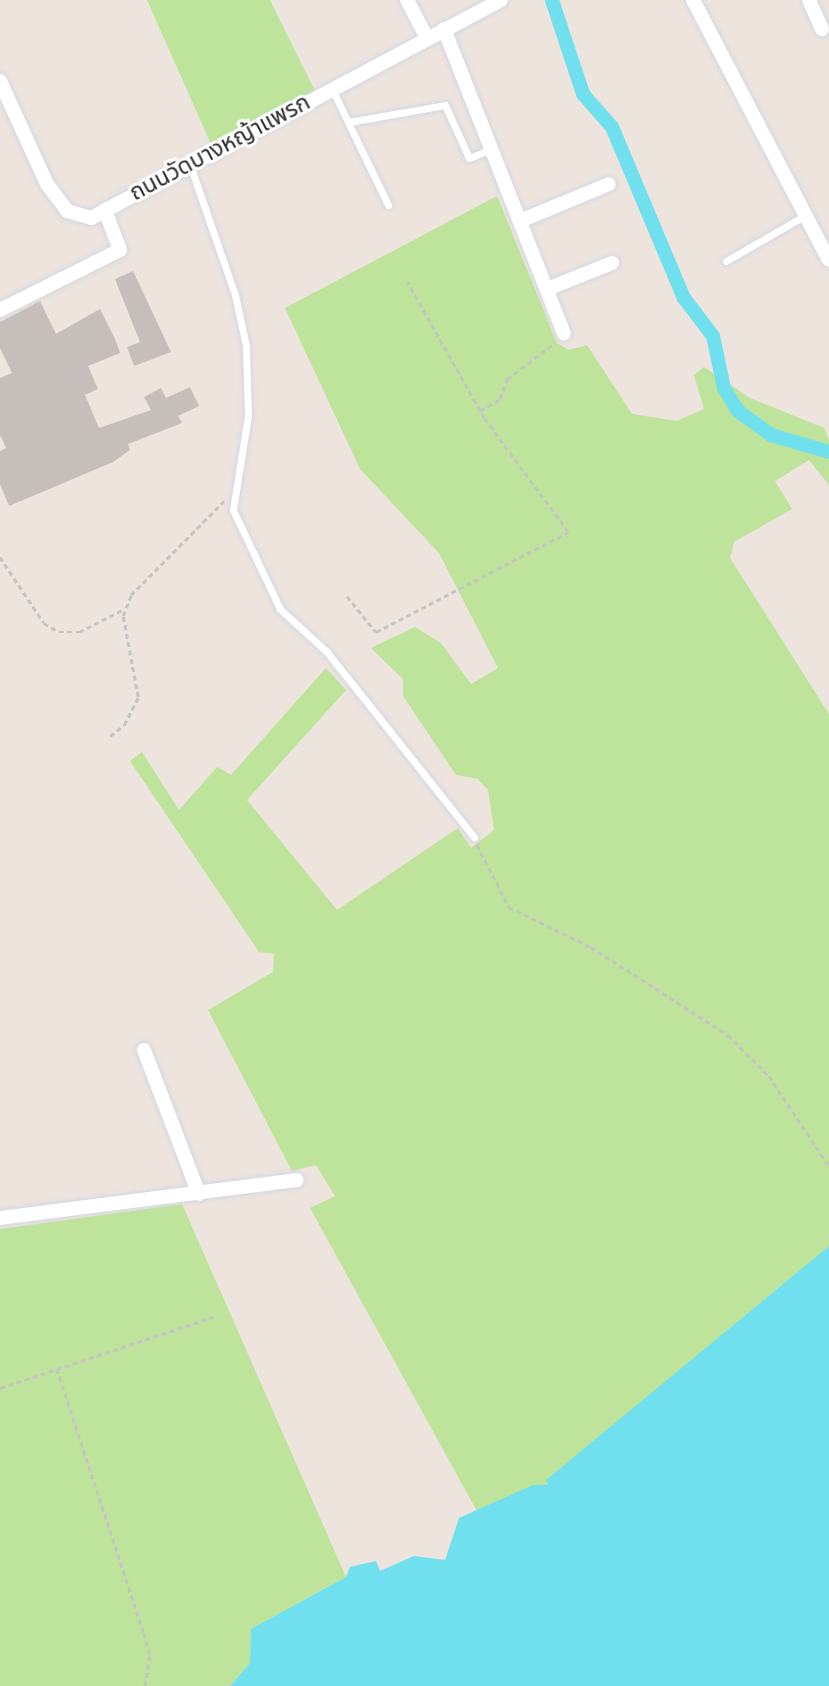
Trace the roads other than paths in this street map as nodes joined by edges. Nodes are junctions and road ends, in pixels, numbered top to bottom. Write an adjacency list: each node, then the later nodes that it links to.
1 (407, 0): 7 (street)
2 (693, 0): 16 (street)
3 (809, 0): 6 (street)
4 (493, 2): 5 (street, ถนนวัดบางหญ้าแพรก)
5 (444, 29): 7 (street, ถนนวัดบางหญ้าแพรก); 11 (street)
6 (822, 29)
7 (427, 38): 9 (street, ถนนวัดบางหญ้าแพรก)
8 (0, 81): 15 (street, ถนนวัดบางหญ้าแพรก)
9 (332, 87): 10 (lane); 12 (street, ถนนวัดบางหญ้าแพรก)
10 (349, 122): 11 (lane); 14 (lane)
11 (492, 149): 17 (street)
12 (190, 164): 15 (street, ถนนวัดบางหญ้าแพรก); 24 (lane)
13 (609, 184): 17 (street)
14 (388, 205)
15 (104, 210): 22 (street)
16 (804, 216): 18 (street); 19 (lane)
17 (520, 221): 21 (street)
18 (829, 260)
19 (726, 261)
20 (612, 263): 21 (street)
21 (547, 289): 23 (street)
22 (0, 310)
23 (564, 333)
24 (474, 837)
25 (144, 1050): 27 (street)
26 (297, 1180): 27 (street)
27 (199, 1194): 28 (street)
28 (0, 1218)

